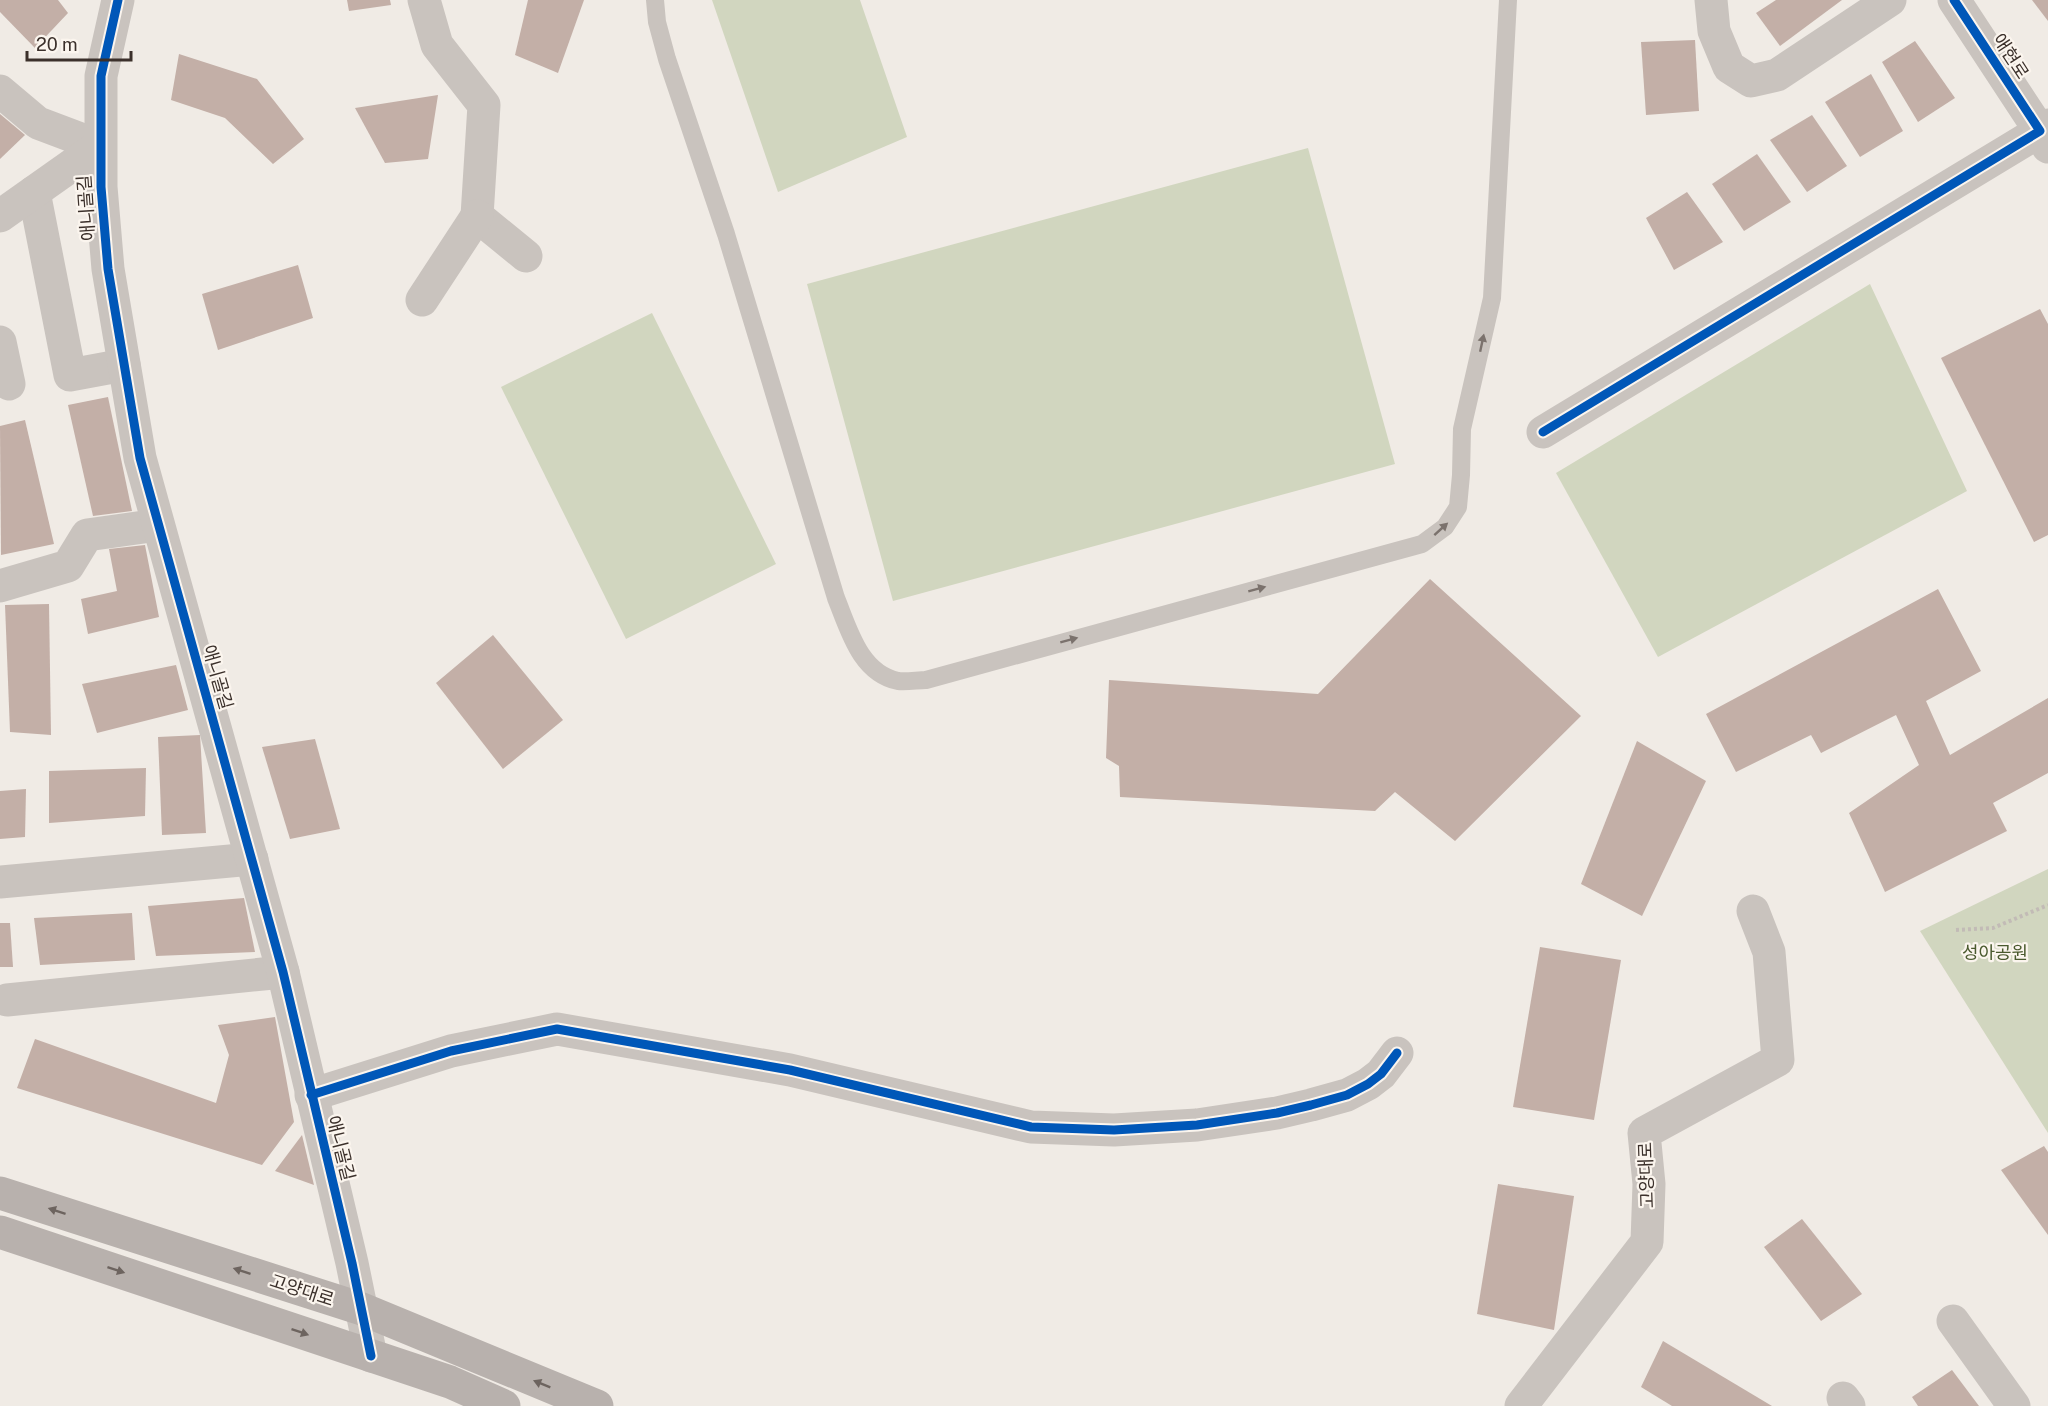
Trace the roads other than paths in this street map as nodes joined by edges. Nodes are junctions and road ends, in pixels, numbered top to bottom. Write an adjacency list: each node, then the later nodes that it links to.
1 (118, 0): 10 (street, 애니골길)
2 (424, 0): 13 (street)
3 (655, 0): 4 (lane, one-way to 4)
4 (1508, 0)
5 (1711, 0): 6 (street)
6 (1890, 0)
7 (1953, 0): 9 (street, 애현로)
8 (0, 91): 10 (street)
9 (2045, 134): 19 (street)
10 (99, 146): 11 (street); 17 (street, 애니골길)
11 (34, 192): 12 (street); 17 (street)
12 (0, 216)
13 (477, 216): 14 (street); 15 (street)
14 (526, 256)
15 (422, 300)
16 (0, 342): 18 (street)
17 (124, 365): 20 (street, 애니골길)
18 (9, 384)
19 (1543, 432)
20 (158, 525): 21 (street); 22 (street, 애니골길)
21 (0, 586)
22 (252, 859): 23 (street); 25 (street, 애니골길)
23 (0, 882)
24 (1753, 911): 36 (street, 고양대로)
25 (283, 972): 26 (street); 28 (street, 애니골길)
26 (7, 1000)
27 (1397, 1053): 28 (street)
28 (311, 1095): 31 (street, 애니골길)
29 (0, 1193): 31 (main road, 고양대로, one-way to 29)
30 (0, 1232): 33 (main road, one-way to 33)
31 (362, 1309): 33 (street, 애니골길); 35 (main road, 고양대로, one-way to 31)
32 (1953, 1321): 37 (street)
33 (371, 1356): 34 (main road)
34 (504, 1406)
35 (597, 1406)
36 (1521, 1406)
37 (2014, 1406)

